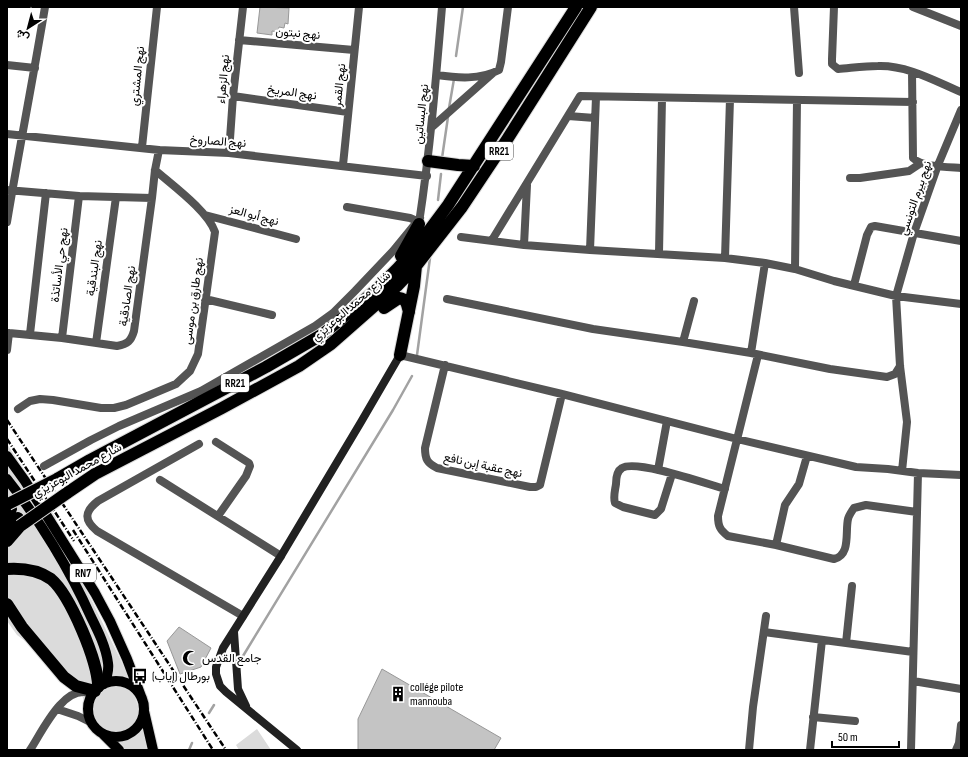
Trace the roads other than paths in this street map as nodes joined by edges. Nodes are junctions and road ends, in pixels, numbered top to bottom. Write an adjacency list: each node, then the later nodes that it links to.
1 (45, 7): 16 (street)
2 (157, 7): 35 (street, نهج المشتري)
3 (243, 7): 13 (street, نهج الزهراء)
4 (359, 7): 14 (street, نهج القمر)
5 (442, 7): 20 (street, نهج البساتين)
6 (508, 7): 17 (street)
7 (576, 7): 42 (highway, شارع محمد البوعزيزي / RR21)
8 (591, 7): 67 (highway, شارع محمد البوعزيزي / RR21)
9 (794, 7): 19 (street)
10 (834, 7): 18 (street)
11 (913, 7): 12 (street)
12 (961, 26)
13 (239, 40): 14 (street, نهج نبتون); 22 (street, نهج الزهراء)
14 (354, 50): 29 (street, نهج القمر)
15 (7, 65): 16 (street)
16 (35, 68): 34 (street)
17 (496, 71): 20 (street); 32 (street)
18 (912, 72): 21 (street); 27 (street)
19 (799, 73)
20 (436, 75): 32 (street, نهج البساتين)
21 (961, 92)
22 (233, 96): 29 (street, نهج المريخ); 37 (street, نهج الزهراء)
23 (596, 97): 24 (street); 30 (street); 31 (street)
24 (662, 98): 25 (street); 64 (street)
25 (730, 99): 26 (street); 65 (street)
26 (797, 100): 27 (street); 68 (street)
27 (913, 102): 39 (street)
28 (961, 110): 41 (street, نهج بيرم التونسي)
29 (348, 112): 40 (street, نهج القمر)
30 (568, 116): 31 (street); 47 (street)
31 (595, 118): 63 (street)
32 (432, 127): 38 (street, نهج البساتين)
33 (7, 134): 34 (street, نهج الصاروخ)
34 (21, 135): 35 (street, نهج الصاروخ); 48 (street)
35 (142, 147): 36 (street, نهج الصاروخ)
36 (159, 150): 37 (street, نهج الصاروخ); 44 (street, نهج الصادقية)
37 (229, 153): 40 (street, نهج الصاروخ)
38 (428, 161): 42 (highway); 45 (street, نهج البساتين)
39 (921, 163): 41 (street); 46 (street)
40 (342, 165): 45 (street, نهج الصاروخ)
41 (938, 165): 43 (street); 57 (street, نهج بيرم التونسي)
42 (474, 166): 70 (highway, شارع محمد البوعزيزي / RR21)
43 (961, 168)
44 (154, 170): 52 (street, نهج الصادقية); 54 (street, نهج طارق بن موسى)
45 (427, 176): 55 (street, نهج البساتين)
46 (850, 178)
47 (527, 184): 60 (street); 62 (street)
48 (10, 190): 49 (street); 56 (street)
49 (46, 193): 50 (street); 79 (street)
50 (80, 196): 51 (street); 80 (street, نهج حي الأساتذة)
51 (116, 197): 52 (street); 82 (street, نهج البندقية)
52 (152, 198): 82 (street, نهج الصادقية)
53 (347, 207): 55 (street)
54 (205, 215): 59 (street, نهج أبو العز); 72 (street, نهج طارق بن موسى)
55 (419, 221): 70 (highway); 97 (street)
56 (7, 222)
57 (914, 233): 61 (street); 69 (street); 71 (street, نهج بيرم التونسي)
58 (461, 237): 60 (street)
59 (296, 239)
60 (492, 240): 62 (street)
61 (961, 241)
62 (524, 245): 63 (street)
63 (590, 250): 64 (street)
64 (659, 253): 65 (street)
65 (724, 258): 66 (street)
66 (765, 263): 68 (street); 86 (street)
67 (416, 266): 76 (highway); 83 (highway, شارع محمد البوعزيزي / RR21)
68 (795, 269): 69 (street)
69 (854, 285): 71 (street)
70 (376, 290): 106 (highway, شارع محمد البوعزيزي / RR21, bridge)
71 (896, 296): 75 (street); 88 (street, نهج بيرم التونسي)
72 (205, 299): 77 (street); 90 (street, نهج طارق بن موسى)
73 (447, 299): 81 (street)
74 (694, 300): 81 (street)
75 (961, 304)
76 (409, 312): 83 (highway); 85 (highway)
77 (272, 315)
78 (8, 330): 79 (street, نهج الصادقية); 84 (street)
79 (30, 334): 80 (street, نهج الصادقية)
80 (62, 338): 82 (street, نهج الصادقية)
81 (683, 342): 86 (street)
82 (96, 343)
83 (331, 344): 106 (highway, شارع محمد البوعزيزي / RR21, bridge)
84 (7, 350)
85 (400, 354): 87 (street); 112 (street)
86 (755, 354): 88 (street); 92 (street)
87 (445, 365): 89 (street); 89 (street, نهج عقبة إبن نافع)
88 (900, 366): 99 (street, نهج بيرم التونسي)
89 (562, 394): 91 (street)
90 (18, 409)
91 (667, 421): 92 (street); 98 (street)
92 (737, 439): 96 (street); 105 (street)
93 (216, 442): 108 (street)
94 (199, 444): 116 (street)
95 (7, 456): 126 (main road, RN7)
96 (807, 456): 99 (street); 111 (street)
97 (44, 466)
98 (658, 470): 101 (street); 101 (street)
99 (902, 471): 100 (street)
100 (918, 473): 102 (street); 107 (street)
101 (672, 474): 105 (street)
102 (961, 475)
103 (7, 479): 124 (main road, RN7)
104 (160, 480): 108 (street)
105 (725, 489): 111 (street)
106 (12, 512): 109 (highway); 110 (highway)
107 (917, 512): 111 (street); 122 (street)
108 (218, 516): 112 (street)
109 (7, 525)
110 (7, 541)
111 (776, 545)
112 (281, 556): 116 (street)
113 (7, 569): 124 (highway)
114 (852, 586): 121 (street)
115 (7, 604): 124 (highway)
116 (243, 616): 118 (street)
117 (766, 616): 119 (street)
118 (234, 632): 128 (street); 128 (street)
119 (764, 632): 120 (street); 138 (street)
120 (822, 640): 121 (street); 129 (street)
121 (846, 643): 122 (street)
122 (913, 652): 123 (street)
123 (912, 682): 125 (street); 140 (street)
124 (97, 689): 126 (main road, RN7); 127 (street); 131 (main road, RN7)
125 (961, 689)
126 (143, 704): 133 (main road); 136 (main road, RN7)
127 (57, 709): 131 (street); 134 (street)
128 (248, 711): 137 (street)
129 (813, 717): 130 (street); 139 (street)
130 (855, 721)
131 (92, 723): 133 (main road)
132 (961, 725): 141 (street)
133 (100, 732): 135 (main road)
134 (30, 750)
135 (119, 750)
136 (153, 750)
137 (297, 750)
138 (749, 750)
139 (810, 750)
140 (911, 750)
141 (956, 750)

